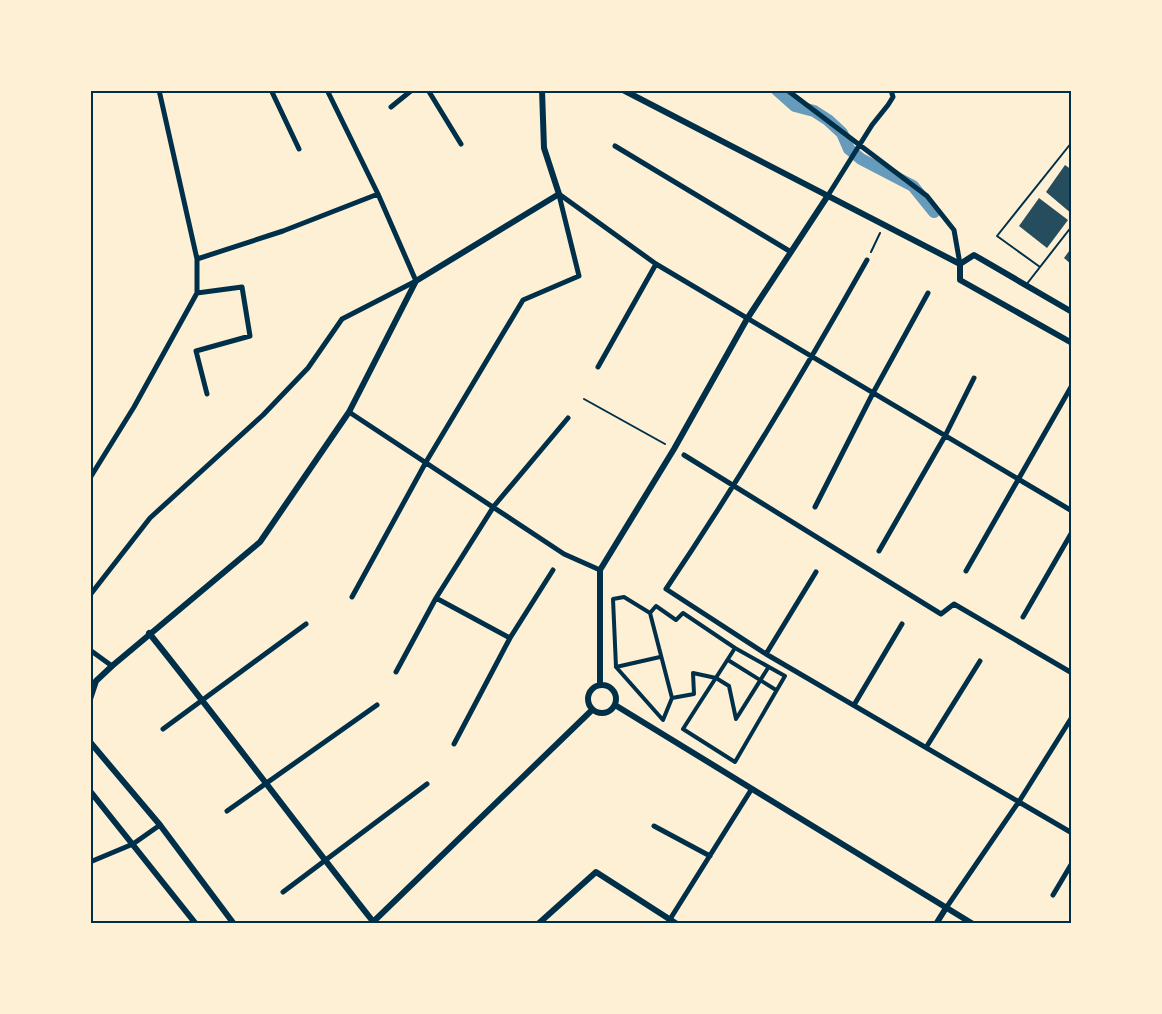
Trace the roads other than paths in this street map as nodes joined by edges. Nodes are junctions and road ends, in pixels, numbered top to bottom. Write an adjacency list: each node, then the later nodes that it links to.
1 (159, 90): 21 (street)
2 (275, 90): 15 (street)
3 (327, 90): 16 (street)
4 (412, 90): 10 (street)
5 (428, 90): 12 (street)
6 (542, 90): 17 (street)
7 (623, 90): 18 (street)
8 (787, 90): 13 (street)
9 (891, 90): 13 (street)
10 (391, 107)
11 (1072, 142): 25 (lane)
12 (461, 144)
13 (860, 144): 18 (street); 24 (street)
14 (615, 146): 20 (street)
15 (299, 149)
16 (378, 194): 21 (street); 26 (street)
17 (559, 194): 23 (street); 26 (street); 43 (street)
18 (827, 197): 20 (street); 24 (street)
19 (1072, 226): 25 (lane)
20 (792, 252): 31 (street)
21 (197, 260): 28 (street)
22 (867, 260): 33 (street)
23 (656, 264): 31 (street); 34 (street)
24 (960, 264): 27 (street); 32 (street)
25 (1040, 267): 27 (lane)
26 (416, 281): 39 (street); 56 (street)
27 (1026, 285): 30 (street)
28 (197, 292): 38 (street); 44 (street)
29 (928, 294): 37 (street)
30 (1072, 312)
31 (747, 319): 33 (street); 53 (street)
32 (1072, 343)
33 (812, 358): 37 (street); 46 (street)
34 (598, 367)
35 (974, 378): 41 (street)
36 (1071, 387): 45 (street)
37 (873, 393): 41 (street); 48 (street)
38 (207, 394)
39 (349, 412): 43 (street); 63 (street)
40 (568, 418): 47 (street)
41 (945, 436): 45 (street); 51 (street)
42 (684, 455): 46 (street)
43 (426, 462): 47 (street); 57 (street)
44 (90, 478)
45 (1018, 479): 49 (street); 54 (street)
46 (735, 487): 67 (street); 75 (street)
47 (494, 506): 53 (street); 58 (street)
48 (815, 507)
49 (1072, 511)
50 (1072, 532): 60 (street)
51 (879, 551)
52 (553, 570): 64 (street)
53 (600, 570): 78 (street)
54 (966, 571)
55 (816, 572): 67 (street)
56 (90, 595)
57 (352, 597)
58 (436, 598): 64 (street); 74 (street)
59 (650, 613): 65 (street); 68 (street); 72 (street)
60 (1023, 617)
61 (306, 624): 82 (street)
62 (902, 624): 85 (street)
63 (149, 633): 71 (street); 82 (street)
64 (510, 638): 90 (street)
65 (735, 648): 69 (street); 73 (street)
66 (90, 650): 71 (street)
67 (766, 654): 85 (street)
68 (661, 657): 72 (street); 80 (street)
69 (728, 660): 76 (street); 77 (street)
70 (980, 661): 91 (street)
71 (112, 666): 81 (street)
72 (616, 667): 80 (street)
73 (768, 668): 77 (street); 79 (street)
74 (396, 672)
75 (1072, 673)
76 (716, 678): 77 (street); 79 (street); 80 (street)
77 (760, 681): 79 (street)
78 (600, 685): 84 (street); 86 (street)
79 (776, 690)
80 (672, 698)
81 (90, 699)
82 (203, 700): 88 (street); 92 (street)
83 (377, 705): 92 (street)
84 (615, 705): 86 (street); 94 (street)
85 (854, 705): 91 (street)
86 (592, 710): 110 (street)
87 (1072, 717): 96 (street)
88 (163, 729)
89 (90, 742): 98 (street)
90 (454, 744)
91 (927, 746): 96 (street)
92 (269, 784): 97 (street); 103 (street)
93 (427, 784): 103 (street)
94 (751, 790): 102 (street); 108 (street)
95 (90, 791): 101 (street)
96 (1020, 801): 100 (street); 108 (street)
97 (227, 811)
98 (159, 825): 101 (street); 112 (street)
99 (654, 825): 102 (street)
100 (1072, 833)
101 (134, 844): 104 (street); 111 (street)
102 (710, 856): 109 (street)
103 (323, 861): 106 (street); 110 (street)
104 (90, 862)
105 (1072, 862): 107 (street)
106 (283, 892)
107 (1053, 895)
108 (946, 908): 115 (street); 116 (street)
109 (668, 922): 113 (street); 114 (street)
110 (373, 923)
111 (196, 924)
112 (234, 924)
113 (538, 924)
114 (677, 924)
115 (936, 924)
116 (973, 924)

